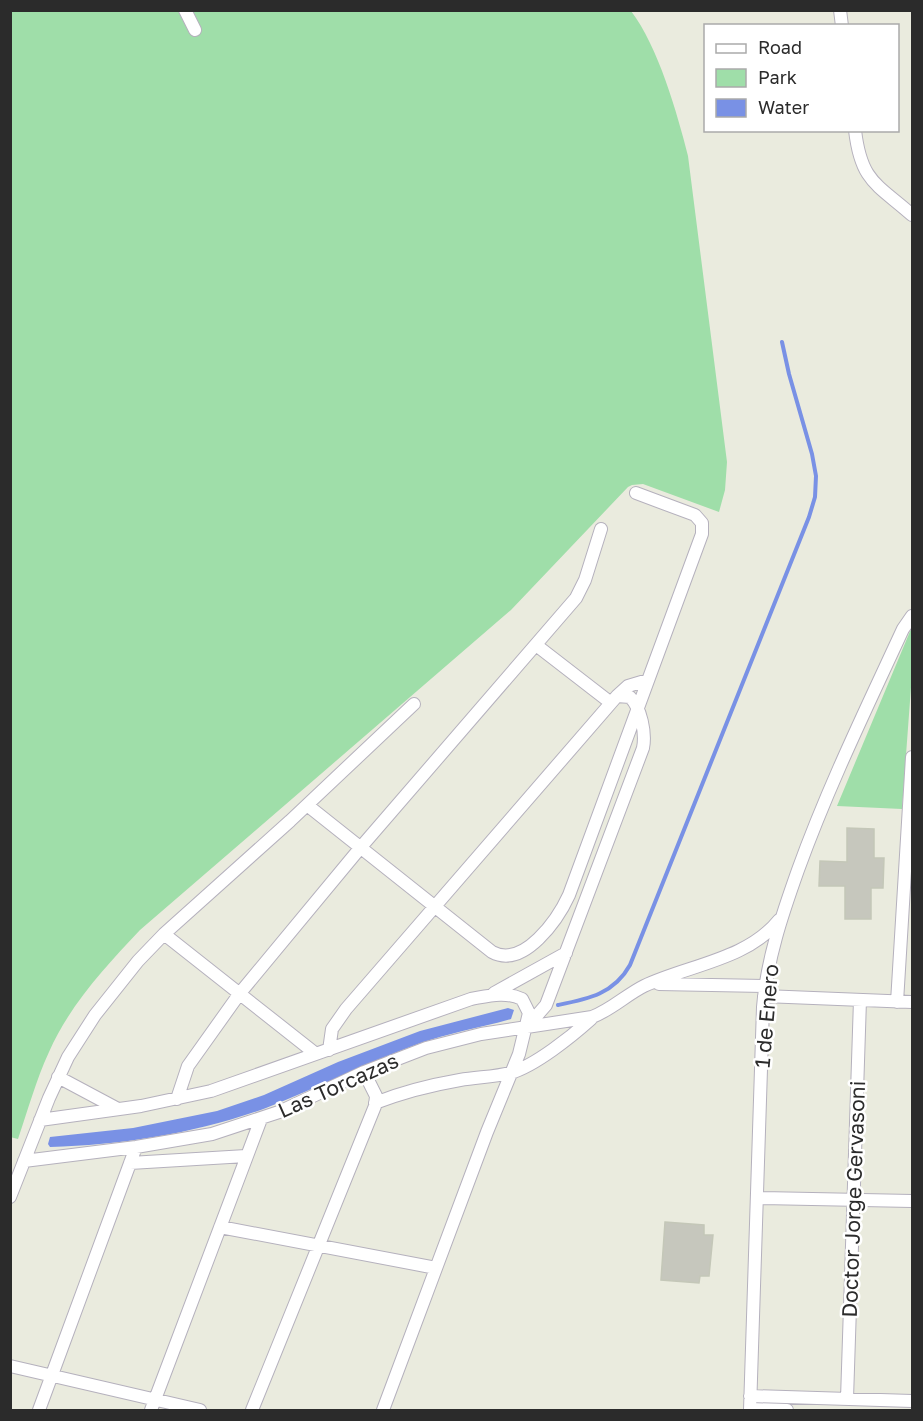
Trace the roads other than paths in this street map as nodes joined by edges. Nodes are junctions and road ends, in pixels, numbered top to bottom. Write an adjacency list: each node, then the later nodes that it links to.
1 (185, 10): 2 (street)
2 (195, 30)
3 (855, 132): 4 (street)
4 (912, 215)
5 (636, 493): 9 (street)
6 (601, 529): 8 (street)
7 (912, 616): 18 (street, 1 de Enero)
8 (536, 645): 10 (street); 16 (street)
9 (648, 680): 10 (street); 12 (street)
10 (614, 700): 12 (street); 17 (street)
11 (414, 704): 15 (street)
12 (638, 709): 17 (street); 20 (street)
13 (912, 757): 14 (street)
14 (911, 802): 26 (street)
15 (307, 805): 16 (street); 19 (street)
16 (361, 847): 17 (street); 23 (street)
17 (435, 906): 30 (street)
18 (782, 917): 21 (street, Las Torcazas); 22 (street, 1 de Enero)
19 (164, 934): 23 (street); 34 (street)
20 (566, 952): 24 (street); 29 (street)
21 (643, 987): 22 (street, Las Torcazas); 28 (street, Las Torcazas)
22 (765, 991): 25 (street, Las Torcazas); 45 (street, 1 de Enero)
23 (240, 993): 31 (street); 35 (street)
24 (489, 996): 29 (street); 30 (street)
25 (860, 1000): 26 (street, Las Torcazas); 46 (street, Doctor Jorge Gervasoni)
26 (897, 1002): 27 (street, Las Torcazas)
27 (912, 1002)
28 (592, 1017): 29 (street, Las Torcazas); 33 (street)
29 (527, 1027): 32 (street, Las Torcazas); 33 (street)
30 (329, 1050): 31 (street)
31 (316, 1054): 35 (street)
32 (364, 1072): 36 (street); 38 (street, Las Torcazas)
33 (511, 1073): 36 (street); 50 (street)
34 (58, 1077): 37 (street); 39 (street)
35 (177, 1099): 37 (street)
36 (375, 1103): 49 (street)
37 (118, 1109): 39 (street)
38 (261, 1119): 40 (street, Las Torcazas); 41 (street)
39 (40, 1120): 42 (street)
40 (136, 1148): 42 (street, Las Torcazas); 43 (street)
41 (246, 1156): 43 (street); 48 (street)
42 (24, 1161): 44 (street)
43 (130, 1163): 52 (street)
44 (10, 1197)
45 (757, 1197): 46 (street); 56 (street, 1 de Enero)
46 (853, 1200): 47 (street); 53 (street, Doctor Jorge Gervasoni)
47 (912, 1201)
48 (220, 1227): 49 (street); 55 (street)
49 (319, 1246): 50 (street); 59 (street)
50 (436, 1268): 60 (street)
51 (10, 1366): 52 (street)
52 (52, 1376): 55 (street); 57 (street)
53 (847, 1399): 54 (street); 56 (street)
54 (912, 1401)
55 (153, 1405): 58 (street)
56 (750, 1405): 61 (street)
57 (39, 1410)
58 (200, 1410)
59 (252, 1410)
60 (383, 1410)
61 (787, 1410)

